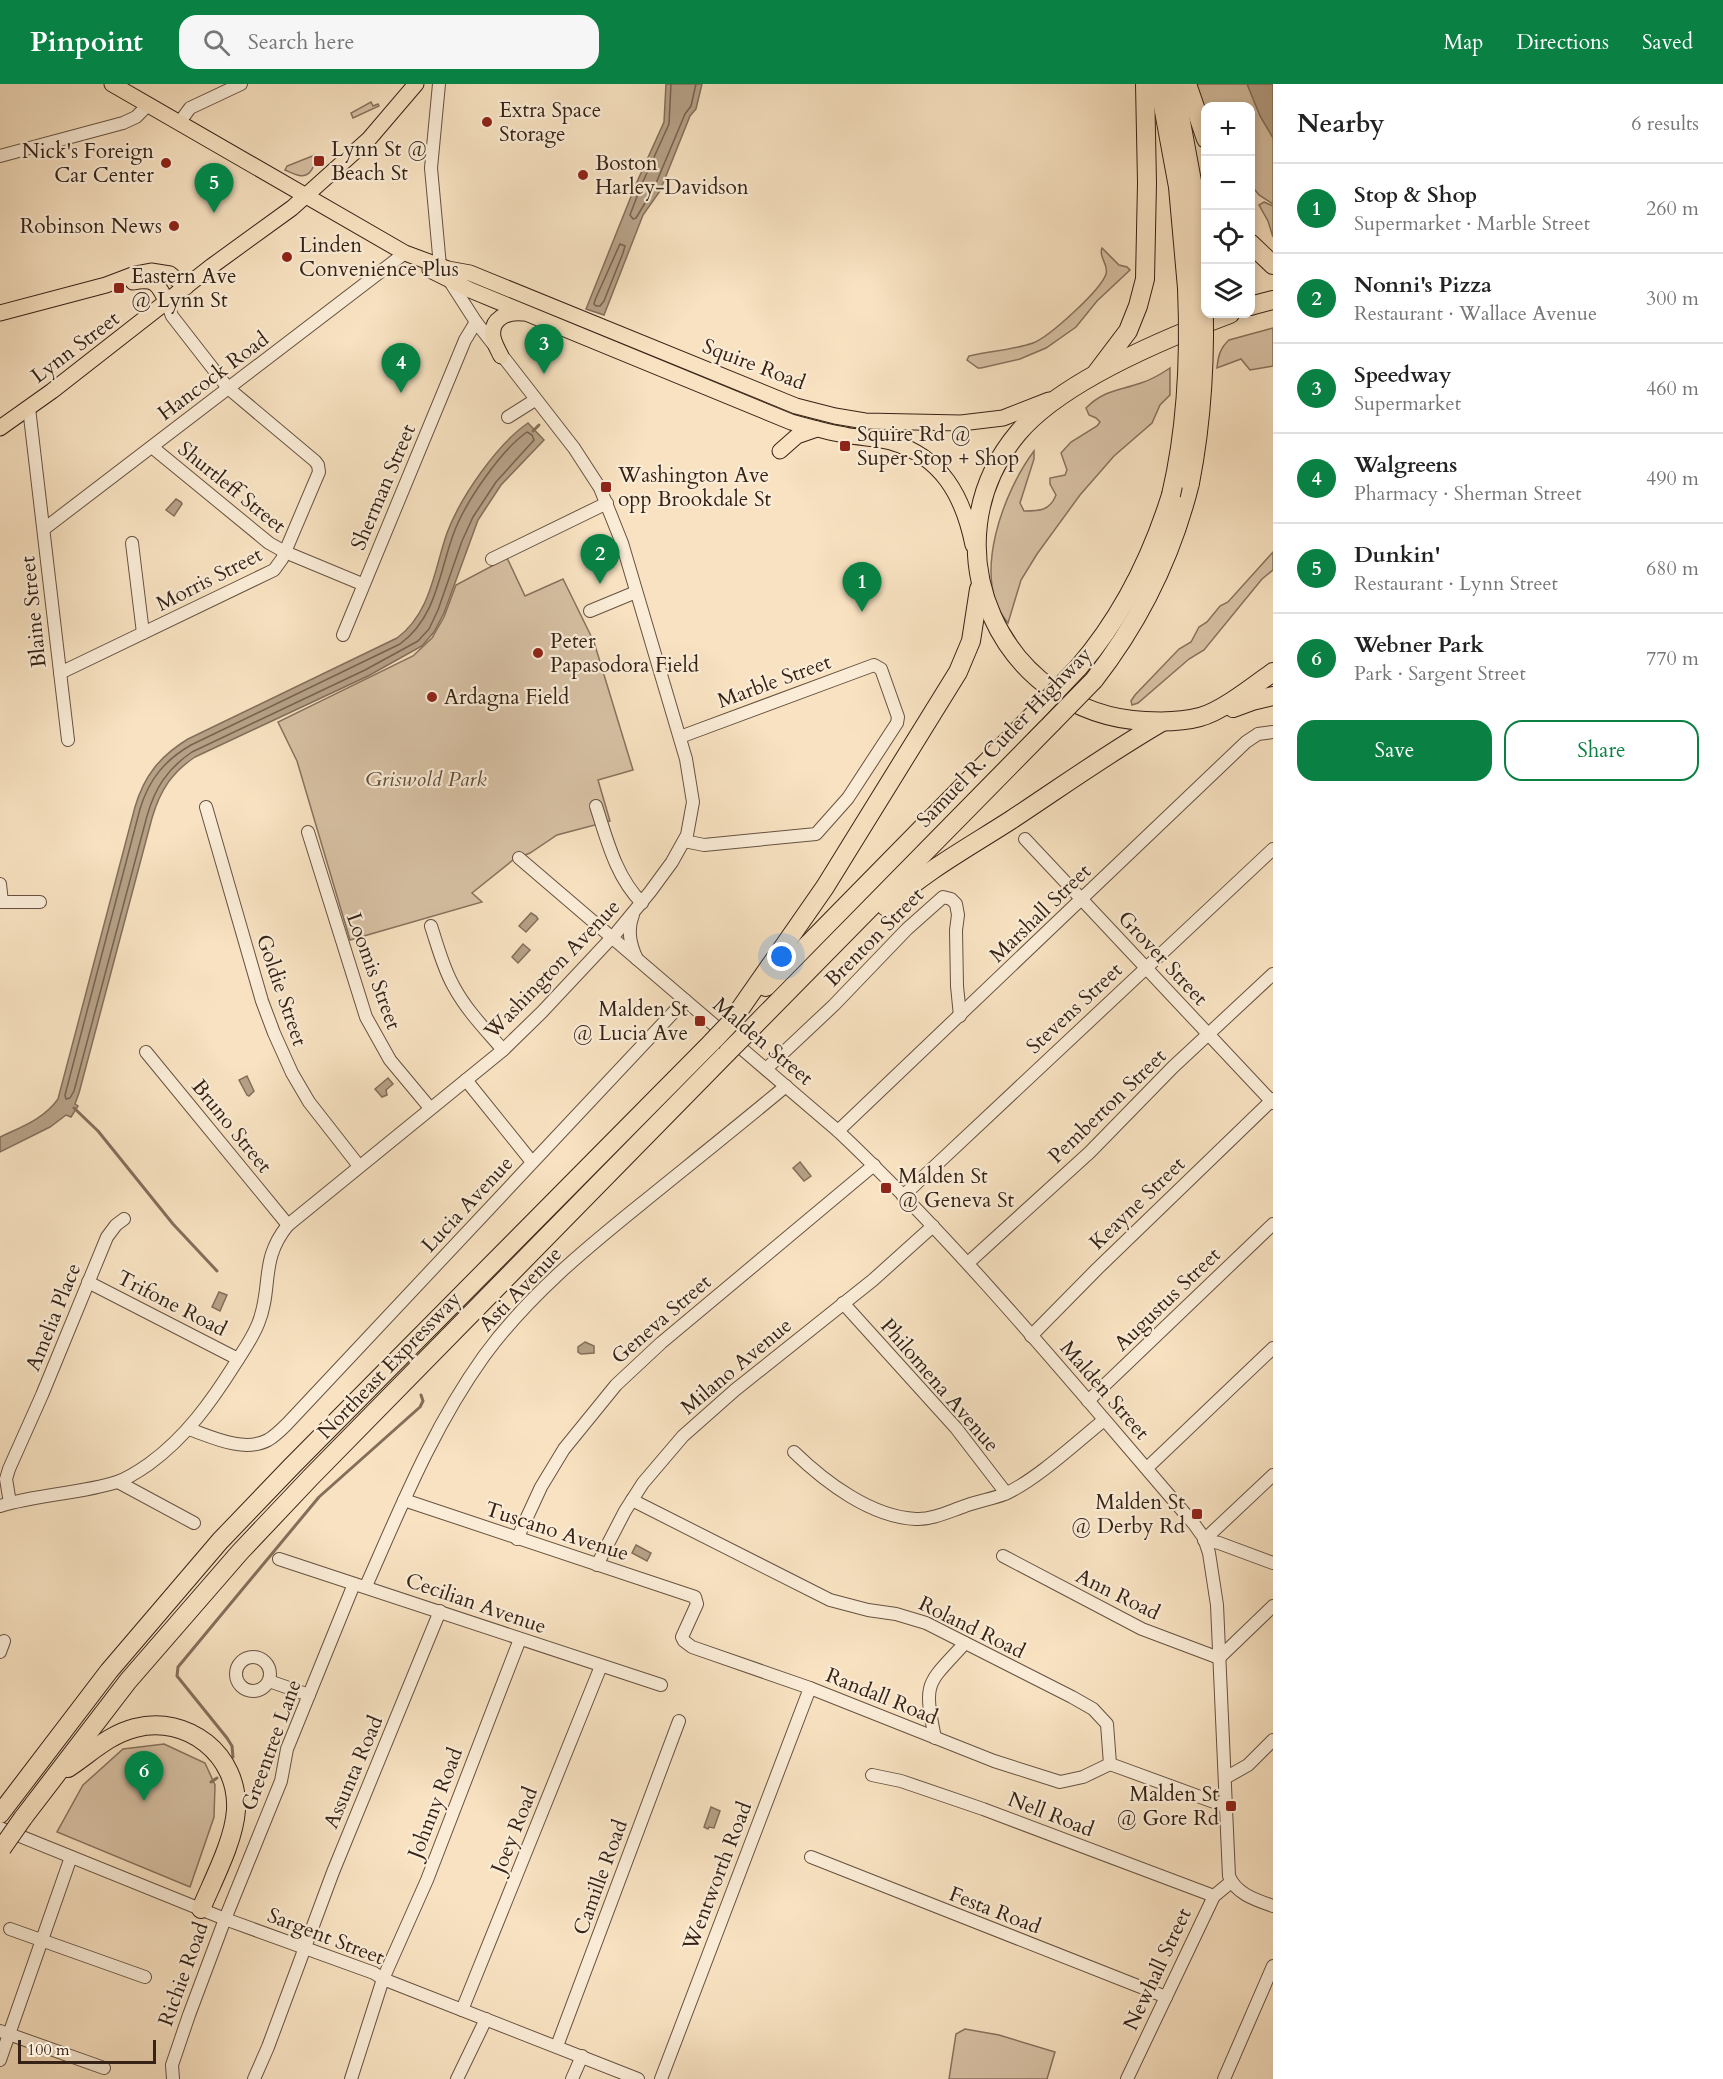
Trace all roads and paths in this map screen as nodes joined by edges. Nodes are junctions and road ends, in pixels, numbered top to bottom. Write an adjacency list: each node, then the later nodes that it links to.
1 (112, 84): 9 (main road)
2 (241, 84): 10 (street)
3 (416, 84): 13 (main road, Lynn Street)
4 (439, 84): 17 (street)
5 (1146, 84): 30 (highway)
6 (1159, 84): 20 (highway, Samuel R. Cutler Highway)
7 (1174, 84): 20 (highway, Samuel R. Cutler Highway)
8 (1186, 84): 11 (highway)
9 (148, 105): 10 (main road); 12 (street)
10 (178, 123): 13 (main road)
11 (1201, 125)
12 (0, 156)
13 (306, 196): 15 (main road); 21 (main road, Lynn Street)
14 (1255, 247): 16 (highway)
15 (405, 253): 17 (main road, Squire Road); 18 (main road, Squire Road); 31 (street, Hancock Road)
16 (1273, 265)
17 (440, 266): 18 (street, Washington Avenue); 32 (main road, Squire Road)
18 (448, 280): 26 (main road, Squire Road); 28 (street, Washington Avenue)
19 (106, 285): 21 (main road); 23 (main road); 25 (main road)
20 (1195, 286): 71 (highway, Samuel R. Cutler Highway, bridge); 74 (highway, Samuel R. Cutler Highway, bridge)
21 (186, 287): 23 (main road, Lynn Street)
22 (1273, 300): 24 (highway)
23 (167, 303): 31 (street); 34 (main road, Lynn Street)
24 (1255, 305)
25 (0, 313)
26 (528, 314): 29 (main road); 37 (main road, Squire Road)
27 (1220, 318): 30 (highway)
28 (476, 322): 29 (street, Washington Avenue); 46 (street, Sherman Street)
29 (501, 356): 33 (street, Washington Avenue)
30 (1094, 377): 32 (highway)
31 (228, 388): 38 (street, Hancock Road); 43 (street, Morris Street)
32 (1063, 394): 45 (highway)
33 (535, 400): 35 (street); 40 (street, Washington Avenue)
34 (29, 408): 36 (main road, Lynn Street); 41 (street, Blaine Street)
35 (508, 417)
36 (0, 428)
37 (817, 429): 39 (main road); 45 (main road, Squire Road)
38 (152, 447): 41 (street, Hancock Road); 43 (street, Shurtleff Street)
39 (780, 451)
40 (607, 503): 44 (street); 47 (street, Washington Avenue)
41 (44, 529): 52 (street, Blaine Street)
42 (132, 543): 49 (street)
43 (285, 552): 46 (street, Shurtleff Street); 49 (street, Morris Street)
44 (492, 559)
45 (980, 577): 55 (highway); 80 (highway)
46 (362, 584): 50 (street, Sherman Street)
47 (636, 592): 48 (street); 57 (street, Washington Avenue)
48 (590, 611)
49 (143, 633): 52 (street, Morris Street)
50 (343, 635)
51 (1273, 672): 54 (highway)
52 (60, 673): 58 (street, Blaine Street)
53 (1273, 696): 54 (highway)
54 (1202, 717): 55 (highway)
55 (1164, 721): 74 (highway)
56 (1273, 732): 67 (street, Marshall Street)
57 (680, 737): 63 (street, Washington Avenue); 63 (street, Marble Street)
58 (68, 740)
59 (596, 806): 70 (street)
60 (206, 807): 92 (street, Goldie Street)
61 (308, 832): 88 (street, Loomis Street)
62 (1025, 839): 67 (street, Grover Street)
63 (684, 841): 70 (street, Washington Avenue)
64 (1273, 849): 76 (street, Stevens Street)
65 (519, 858): 73 (street, Malden Street)
66 (0, 884): 68 (street)
67 (1081, 900): 76 (street, Grover Street); 79 (street, Marshall Street)
68 (1, 902): 69 (street)
69 (40, 902)
70 (638, 908): 73 (street, Washington Avenue); 75 (street)
71 (829, 923): 80 (highway, Northeast Expressway)
72 (431, 926): 82 (street)
73 (611, 938): 75 (street, Malden Street); 82 (street, Washington Avenue)
74 (840, 938): 140 (highway, Northeast Expressway, bridge)
75 (639, 962): 78 (street, Malden Street)
76 (1146, 967): 81 (street, Grover Street); 93 (street, Stevens Street)
77 (1273, 974): 81 (street, Pemberton Street)
78 (682, 1003): 84 (street, Malden Street); 90 (street, Lucia Avenue)
79 (960, 1016): 84 (street, Brenton Street); 89 (street, Marshall Street)
80 (731, 1022): 142 (highway, Northeast Expressway, bridge)
81 (1208, 1035): 87 (street, Grover Street); 98 (street, Pemberton Street)
82 (503, 1050): 85 (street, Washington Avenue)
83 (146, 1052): 96 (street, Bruno Street)
84 (766, 1069): 86 (street, Malden Street)
85 (466, 1080): 88 (street, Washington Avenue); 90 (street)
86 (786, 1086): 89 (street, Malden Street); 112 (street, Asti Avenue)
87 (1272, 1101): 101 (street, Keayne Street)
88 (430, 1108): 92 (street, Washington Avenue)
89 (837, 1131): 91 (street, Malden Street)
90 (532, 1162): 106 (street, Lucia Avenue)
91 (874, 1165): 93 (street, Malden Street); 116 (street, Geneva Street)
92 (360, 1166): 96 (street, Washington Avenue)
93 (903, 1196): 97 (street, Malden Street)
94 (124, 1219): 99 (street, Amelia Place)
95 (1273, 1224): 104 (street, Augustus Street)
96 (288, 1225): 103 (street, Washington Avenue)
97 (933, 1226): 98 (street, Malden Street); 100 (street, Milano Avenue)
98 (968, 1263): 101 (street, Malden Street)
99 (88, 1282): 103 (street, Trifone Road); 114 (street, Amelia Place)
100 (843, 1303): 111 (street, Philomena Avenue); 113 (street, Milano Avenue)
101 (1031, 1336): 104 (street, Malden Street)
102 (1273, 1348): 108 (street)
103 (238, 1359): 106 (street, Washington Avenue)
104 (1088, 1401): 105 (street, Malden Street)
105 (1104, 1420): 108 (street, Malden Street); 111 (street)
106 (189, 1429): 110 (street, Washington Avenue)
107 (794, 1452): 111 (street)
108 (1148, 1468): 117 (street, Malden Street)
109 (1273, 1476): 117 (street)
110 (118, 1482): 114 (street, Washington Avenue); 115 (street)
111 (1006, 1493)
112 (404, 1500): 116 (street, Tuscano Avenue); 122 (street, Asti Avenue)
113 (632, 1500): 121 (street, Milano Avenue); 127 (street, Roland Road)
114 (5, 1504)
115 (194, 1523)
116 (517, 1539): 121 (street, Tuscano Avenue)
117 (1204, 1540): 120 (street); 128 (street, Malden Street)
118 (1003, 1556): 128 (street, Ann Road)
119 (279, 1558): 122 (street, Cecilian Avenue)
120 (1273, 1563)
121 (597, 1565): 123 (street, Tuscano Avenue)
122 (360, 1585): 125 (street, Cecilian Avenue); 133 (street, Greentree Lane)
123 (697, 1599): 132 (street, Randall Road)
124 (1273, 1606): 128 (street)
125 (440, 1611): 126 (street, Cecilian Avenue); 154 (street, Assunta Road)
126 (520, 1639): 129 (street, Cecilian Avenue); 157 (street, Johnny Road)
127 (965, 1643): 135 (street); 137 (street, Roland Road)
128 (1219, 1658): 139 (street, Malden Street)
129 (601, 1665): 131 (street, Cecilian Avenue); 159 (street, Joey Road)
130 (269, 1681): 133 (street)
131 (661, 1685)
132 (810, 1688): 135 (street, Randall Road); 172 (street, Wentworth Road)
133 (309, 1695): 151 (street, Greentree Lane)
134 (679, 1721): 162 (street, Camille Road)
135 (934, 1738): 137 (street, Randall Road)
136 (1273, 1740): 139 (street)
137 (1110, 1764): 141 (street)
138 (872, 1775): 148 (street, Nell Road)
139 (1226, 1778): 141 (street, Malden Street)
140 (52, 1779): 144 (highway, Northeast Expressway, bridge); 150 (highway)
141 (1225, 1806): 147 (street, Malden Street)
142 (1, 1811)
143 (0, 1828): 145 (street, Sargent Street)
144 (1, 1849)
145 (72, 1857): 150 (street, Sargent Street); 153 (street)
146 (811, 1857): 158 (street, Festa Road)
147 (1231, 1882): 148 (street, Newhall Street); 149 (street)
148 (1214, 1896): 158 (street, Newhall Street)
149 (1273, 1906)
150 (201, 1909): 151 (street, Sargent Street)
151 (225, 1919): 154 (street, Sargent Street); 166 (street, Richie Road)
152 (10, 1929): 153 (street)
153 (42, 1940): 156 (street); 161 (street)
154 (305, 1948): 157 (street, Sargent Street); 167 (street, Assunta Road)
155 (1273, 1966): 174 (street)
156 (146, 1977)
157 (383, 1979): 159 (street, Sargent Street); 168 (street, Johnny Road)
158 (1166, 1997): 173 (street, Newhall Street)
159 (462, 2010): 160 (street, Sargent Street)
160 (486, 2019): 162 (street, Sargent Street); 169 (street)
161 (5, 2033): 164 (street); 165 (street)
162 (557, 2046): 163 (street, Sargent Street)
163 (582, 2056): 170 (street); 171 (street, Sargent Street)
164 (0, 2060)
165 (104, 2068)
166 (173, 2078)
167 (254, 2079)
168 (351, 2079)
169 (457, 2079)
170 (572, 2079)
171 (638, 2079)
172 (661, 2079)
173 (1126, 2079)
174 (1224, 2079)

